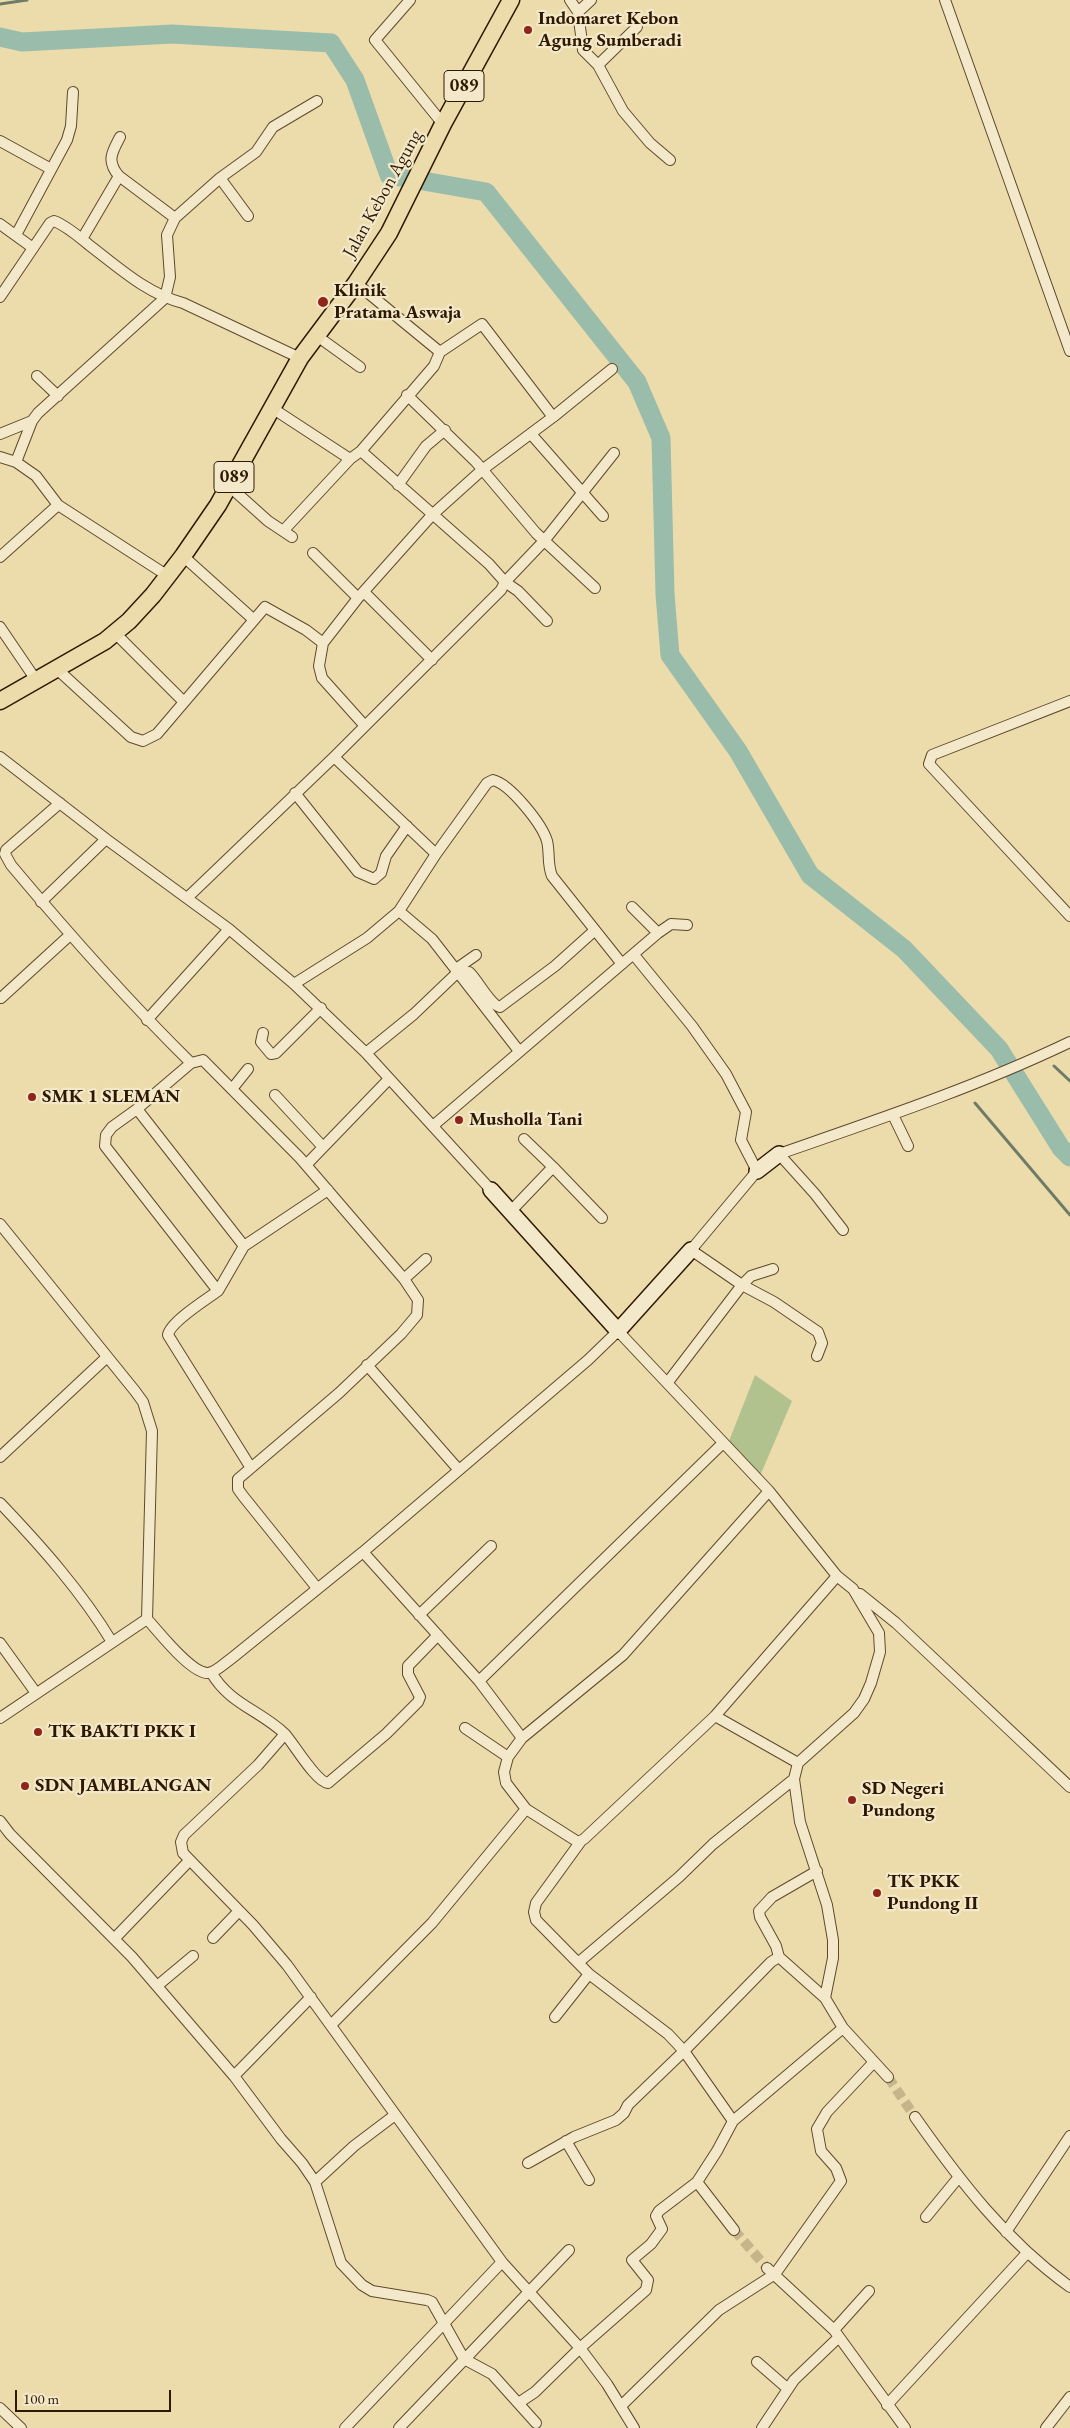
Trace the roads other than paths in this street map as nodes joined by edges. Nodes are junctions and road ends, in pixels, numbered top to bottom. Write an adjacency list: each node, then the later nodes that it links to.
1 (410, 0): 11 (street)
2 (511, 0): 11 (main road, Jalan Kebon Agung / 089)
3 (570, 0): 6 (street)
4 (591, 0): 6 (street)
5 (945, 0): 28 (street)
6 (578, 12): 8 (street)
7 (637, 27): 8 (street)
8 (598, 65): 14 (street)
9 (73, 92): 15 (street)
10 (317, 101): 17 (street)
11 (443, 124): 24 (main road, Jalan Kebon Agung / 089)
12 (120, 136): 16 (street)
13 (0, 142): 15 (street)
14 (670, 160)
15 (51, 169): 21 (street)
16 (119, 176): 19 (street); 22 (street)
17 (220, 178): 18 (street); 19 (street)
18 (248, 216)
19 (175, 218): 26 (street)
20 (0, 224): 21 (street)
21 (16, 235): 23 (street)
22 (82, 240): 23 (street); 26 (street)
23 (33, 248): 25 (street)
24 (356, 283): 27 (main road, Jalan Kebon Agung / 089); 29 (street)
25 (0, 297)
26 (165, 298): 30 (street); 35 (street)
27 (317, 336): 30 (main road, Jalan Kebon Agung / 089); 31 (street)
28 (1070, 351)
29 (440, 352): 34 (street); 37 (street)
30 (300, 358): 36 (main road, Jalan Kebon Agung / 089)
31 (360, 367)
32 (612, 369): 37 (street)
33 (37, 376): 35 (street)
34 (407, 395): 39 (street); 42 (street)
35 (58, 396): 38 (street)
36 (272, 408): 45 (street); 49 (main road, Jalan Kebon Agung / 089)
37 (553, 416): 41 (street)
38 (32, 421): 40 (street); 46 (street)
39 (445, 430): 47 (street); 48 (street)
40 (0, 434)
41 (531, 434): 47 (street); 50 (street)
42 (362, 451): 45 (street); 48 (street)
43 (614, 453): 50 (street)
44 (0, 457): 46 (street)
45 (350, 460): 49 (street)
46 (16, 462): 51 (street)
47 (482, 470): 52 (street); 54 (street)
48 (398, 485): 52 (street)
49 (228, 486): 56 (main road, Jalan Kebon Agung / 089)
50 (582, 492): 53 (street); 54 (street)
51 (58, 505): 57 (street); 58 (street)
52 (432, 515): 59 (street); 61 (street)
53 (603, 516)
54 (544, 541): 59 (street); 60 (street)
55 (314, 552): 61 (street)
56 (184, 556): 58 (main road, Jalan Kebon Agung / 089); 62 (street)
57 (0, 557)
58 (168, 576): 65 (main road, Jalan Kebon Agung / 089)
59 (504, 582): 63 (street); 67 (street)
60 (595, 588)
61 (361, 595): 66 (street); 67 (street)
62 (253, 619): 66 (street); 72 (street)
63 (547, 622)
64 (0, 627): 69 (street)
65 (115, 633): 68 (main road, Jalan Kebon Agung / 089); 72 (street)
66 (323, 643): 73 (street)
67 (432, 660): 73 (street)
68 (58, 670): 69 (main road, Jalan Kebon Agung / 089); 72 (street)
69 (36, 680): 70 (main road, Jalan Kebon Agung / 089)
70 (0, 701)
71 (1070, 701): 85 (street)
72 (184, 702)
73 (365, 726): 75 (street)
74 (0, 757): 77 (street)
75 (334, 758): 76 (street); 78 (street)
76 (295, 793): 78 (street); 81 (street)
77 (60, 803): 79 (street); 82 (street)
78 (407, 826): 80 (street)
79 (106, 839): 81 (street); 82 (street)
80 (436, 854): 84 (street); 88 (street)
81 (186, 898): 87 (street)
82 (41, 902): 90 (street)
83 (632, 907): 89 (street)
84 (399, 911): 94 (street); 95 (street)
85 (1070, 916)
86 (687, 925): 89 (street)
87 (230, 929): 95 (street); 98 (street)
88 (594, 931): 93 (street); 94 (street)
89 (658, 933): 92 (street)
90 (70, 935): 96 (street); 98 (street)
91 (476, 955): 94 (street)
92 (634, 955): 93 (street); 117 (street)
93 (622, 964): 101 (street)
94 (457, 970): 101 (street); 102 (street)
95 (294, 984): 97 (street)
96 (1, 998)
97 (321, 1008): 99 (street); 102 (street)
98 (147, 1020): 103 (street)
99 (263, 1034)
100 (1070, 1042): 109 (street)
101 (519, 1050): 110 (street)
102 (366, 1053): 105 (street)
103 (191, 1063): 106 (street); 108 (street)
104 (248, 1070): 106 (street)
105 (389, 1079): 110 (street); 113 (street)
106 (232, 1089): 115 (street)
107 (275, 1095): 113 (street)
108 (137, 1109): 124 (street); 130 (street)
109 (893, 1115): 112 (street); 114 (street)
110 (434, 1125): 119 (street)
111 (524, 1139): 116 (street)
112 (908, 1146)
113 (323, 1147): 115 (street)
114 (779, 1154): 117 (main road); 123 (street)
115 (306, 1165): 118 (street)
116 (553, 1167): 120 (street); 121 (street)
117 (757, 1171): 125 (street)
118 (328, 1190): 124 (street); 128 (street)
119 (491, 1190): 120 (main road)
120 (510, 1212): 131 (main road)
121 (602, 1218)
122 (0, 1224): 133 (street)
123 (843, 1230)
124 (244, 1246): 130 (street)
125 (691, 1250): 129 (street); 131 (main road)
126 (426, 1259): 128 (street)
127 (773, 1269): 129 (street)
128 (404, 1279): 134 (street)
129 (742, 1285): 132 (street); 135 (street)
130 (218, 1291): 138 (street)
131 (618, 1332): 135 (street); 139 (street)
132 (817, 1356)
133 (107, 1357): 137 (street); 148 (street)
134 (367, 1365): 138 (street); 139 (street)
135 (668, 1382): 136 (street)
136 (723, 1443): 140 (street); 153 (street)
137 (0, 1457)
138 (251, 1468): 145 (street)
139 (458, 1469): 143 (street)
140 (770, 1491): 144 (street); 159 (street)
141 (0, 1503): 150 (street)
142 (491, 1546): 147 (street)
143 (363, 1552): 145 (street); 147 (street)
144 (837, 1576): 146 (street); 155 (street)
145 (317, 1588): 152 (street)
146 (853, 1589): 161 (street); 163 (street)
147 (419, 1614): 149 (street)
148 (147, 1619): 150 (street); 152 (street)
149 (438, 1635): 153 (street); 158 (street)
150 (112, 1642): 154 (street)
151 (0, 1643): 154 (street)
152 (211, 1672): 158 (street)
153 (479, 1680): 159 (street)
154 (36, 1693): 156 (street)
155 (714, 1716): 161 (street); 166 (street)
156 (0, 1718)
157 (465, 1728): 160 (street)
158 (285, 1734): 167 (street)
159 (522, 1738): 160 (street)
160 (508, 1757): 164 (street)
161 (798, 1763): 162 (street)
162 (794, 1778): 168 (street); 174 (street)
163 (1070, 1787)
164 (526, 1809): 166 (street); 180 (street)
165 (0, 1821): 171 (street)
166 (581, 1841): 174 (street)
167 (189, 1861): 169 (street); 171 (street)
168 (817, 1871): 173 (street); 178 (street)
169 (240, 1911): 170 (street); 177 (street)
170 (213, 1938)
171 (114, 1939): 176 (street)
172 (193, 1956): 176 (street)
173 (779, 1957): 178 (street); 182 (street)
174 (578, 1962): 175 (street)
175 (589, 1974): 179 (street); 182 (street)
176 (157, 1986): 184 (street)
177 (311, 1997): 180 (street); 184 (street)
178 (825, 1998): 181 (street)
179 (556, 2017)
180 (332, 2024): 186 (street)
181 (843, 2028): 183 (street); 188 (street)
182 (684, 2051): 188 (street); 190 (street)
183 (874, 2062): 185 (street); 202 (street)
184 (234, 2076): 194 (street)
185 (888, 2078)
186 (395, 2115): 194 (street); 201 (street)
187 (915, 2117): 192 (street)
188 (733, 2121): 195 (street)
189 (1070, 2136): 198 (street)
190 (566, 2141): 191 (street); 193 (street)
191 (528, 2163)
192 (958, 2178): 196 (street); 198 (street)
193 (590, 2180)
194 (315, 2182): 206 (street)
195 (697, 2182): 197 (street); 208 (street)
196 (926, 2217)
197 (734, 2230)
198 (1006, 2232): 200 (street)
199 (569, 2250): 205 (street)
200 (1027, 2253): 203 (street); 214 (street)
201 (502, 2262): 205 (street); 206 (street)
202 (771, 2271): 207 (street); 215 (street)
203 (1070, 2287)
204 (869, 2291): 207 (street)
205 (530, 2293): 208 (street); 209 (street)
206 (444, 2322): 209 (street); 219 (street)
207 (836, 2333): 211 (street); 214 (street)
208 (580, 2348): 213 (street); 215 (street)
209 (464, 2359): 213 (street); 220 (street)
210 (757, 2362): 211 (street)
211 (788, 2389): 222 (street)
212 (1070, 2397): 224 (street)
213 (520, 2402): 217 (street)
214 (887, 2405): 223 (street)
215 (621, 2406): 221 (street)
216 (0, 2408): 218 (street)
217 (536, 2423)
218 (19, 2427)
219 (345, 2428)
220 (400, 2428)
221 (634, 2428)
222 (762, 2428)
223 (905, 2428)
224 (1046, 2428)

